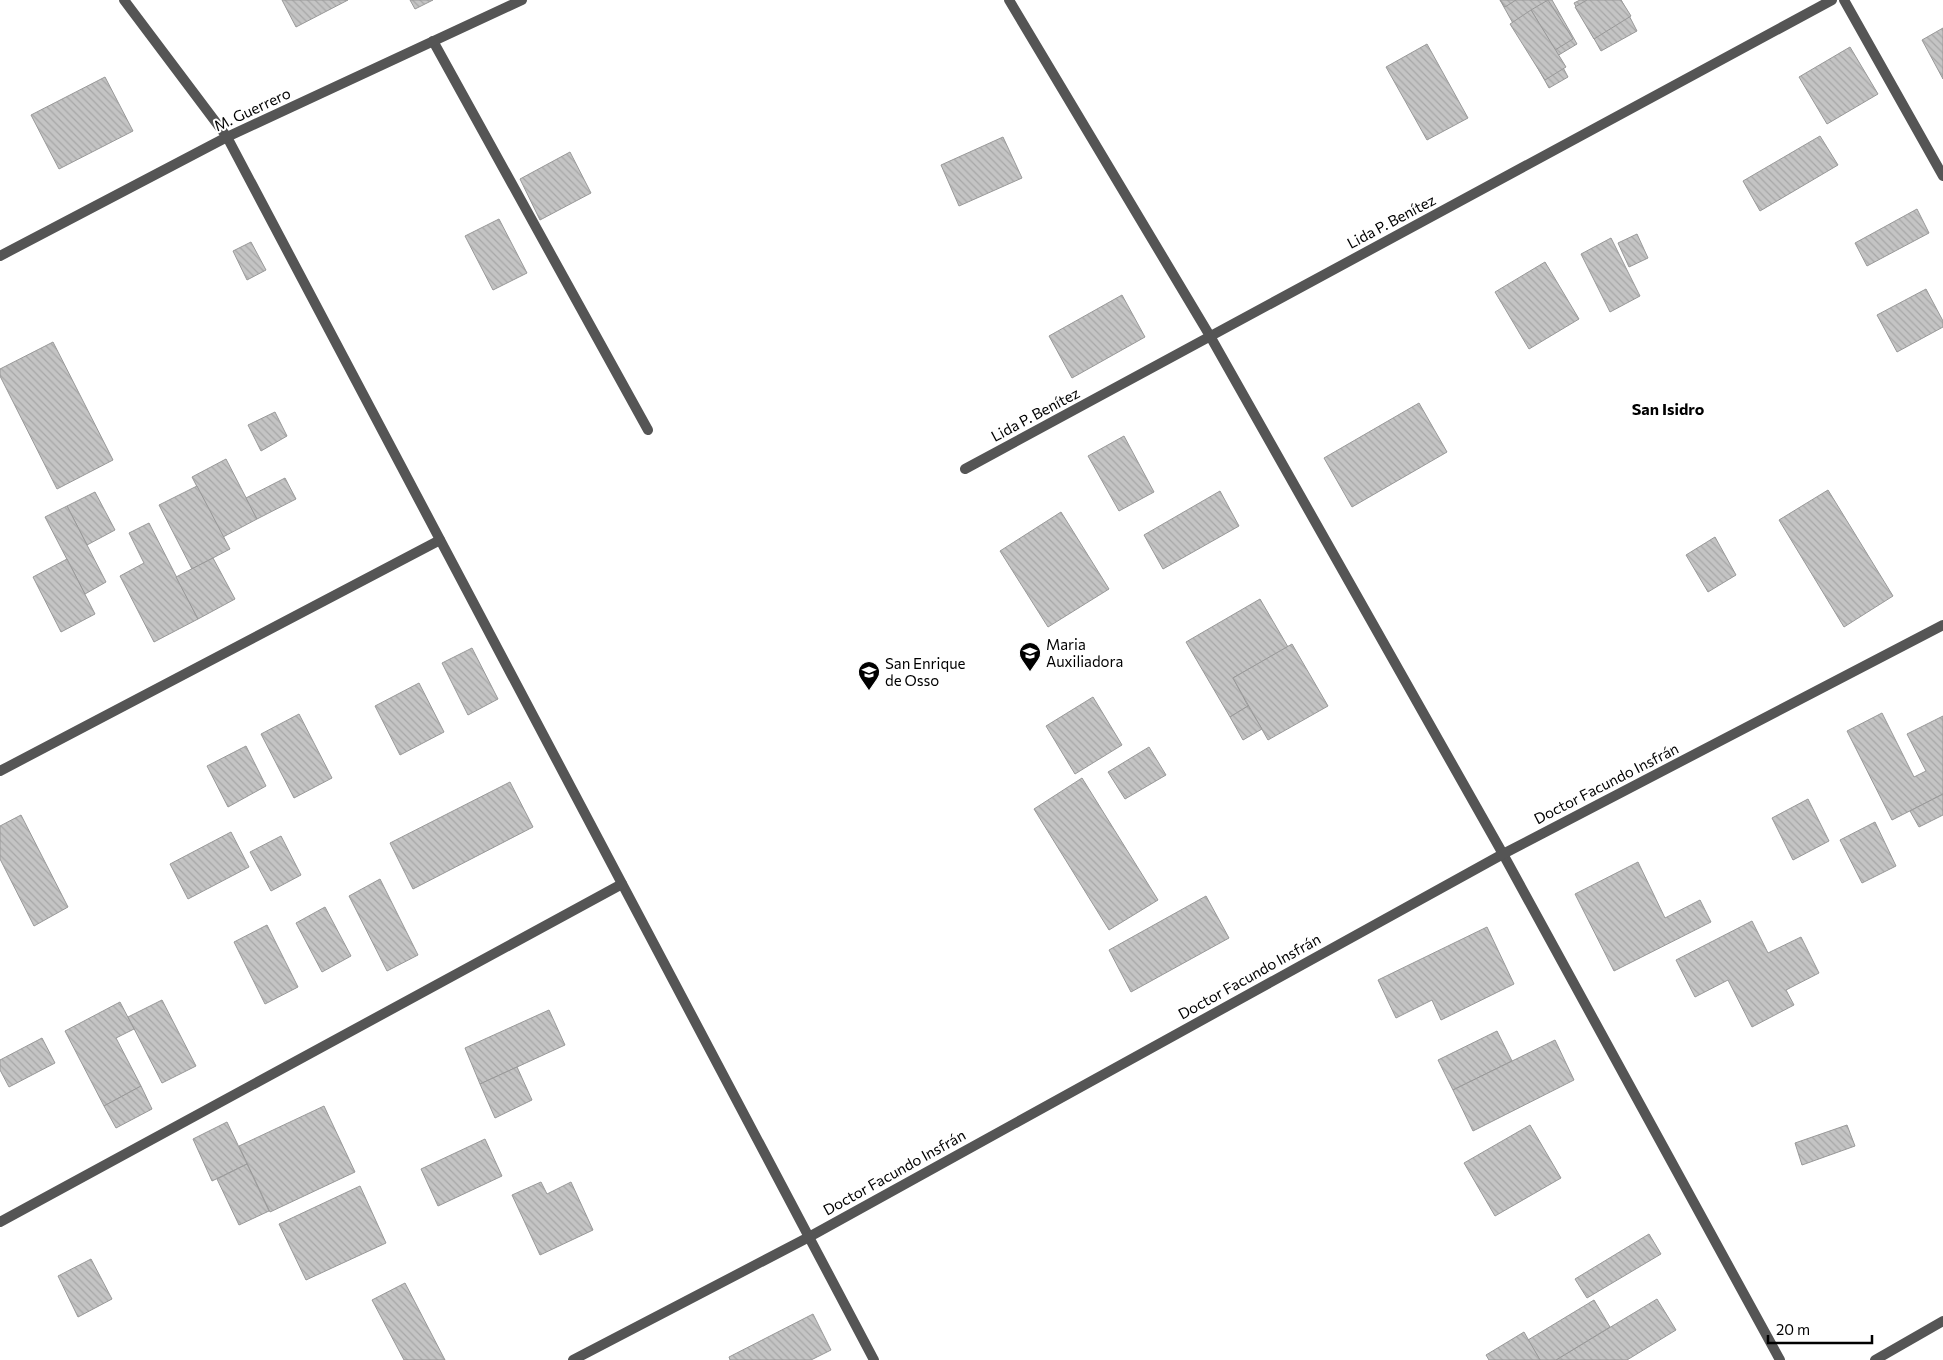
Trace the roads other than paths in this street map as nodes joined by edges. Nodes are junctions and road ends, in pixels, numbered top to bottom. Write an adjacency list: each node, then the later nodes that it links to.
1 (124, 0): 8 (street)
2 (522, 0): 6 (street, M. Guerrero)
3 (1009, 0): 11 (street)
4 (1832, 0): 11 (street, Lida P. Benítez)
5 (1844, 0): 9 (street)
6 (506, 3): 7 (street, M. Guerrero)
7 (433, 41): 8 (street, M. Guerrero); 12 (street)
8 (227, 137): 10 (street, M. Guerrero); 14 (street)
9 (1943, 176)
10 (0, 256)
11 (1210, 336): 13 (street, Lida P. Benítez); 17 (street)
12 (648, 430)
13 (965, 469)
14 (440, 540): 16 (street); 18 (street)
15 (1943, 625): 17 (street, Doctor Facundo Insfrán)
16 (0, 771)
17 (1503, 854): 20 (street, Doctor Facundo Insfrán); 24 (street)
18 (622, 884): 19 (street); 20 (street)
19 (0, 1222)
20 (808, 1236): 22 (street, Doctor Facundo Insfrán); 23 (street)
21 (1943, 1321): 25 (street)
22 (573, 1360)
23 (874, 1360)
24 (1780, 1360)
25 (1875, 1360)

